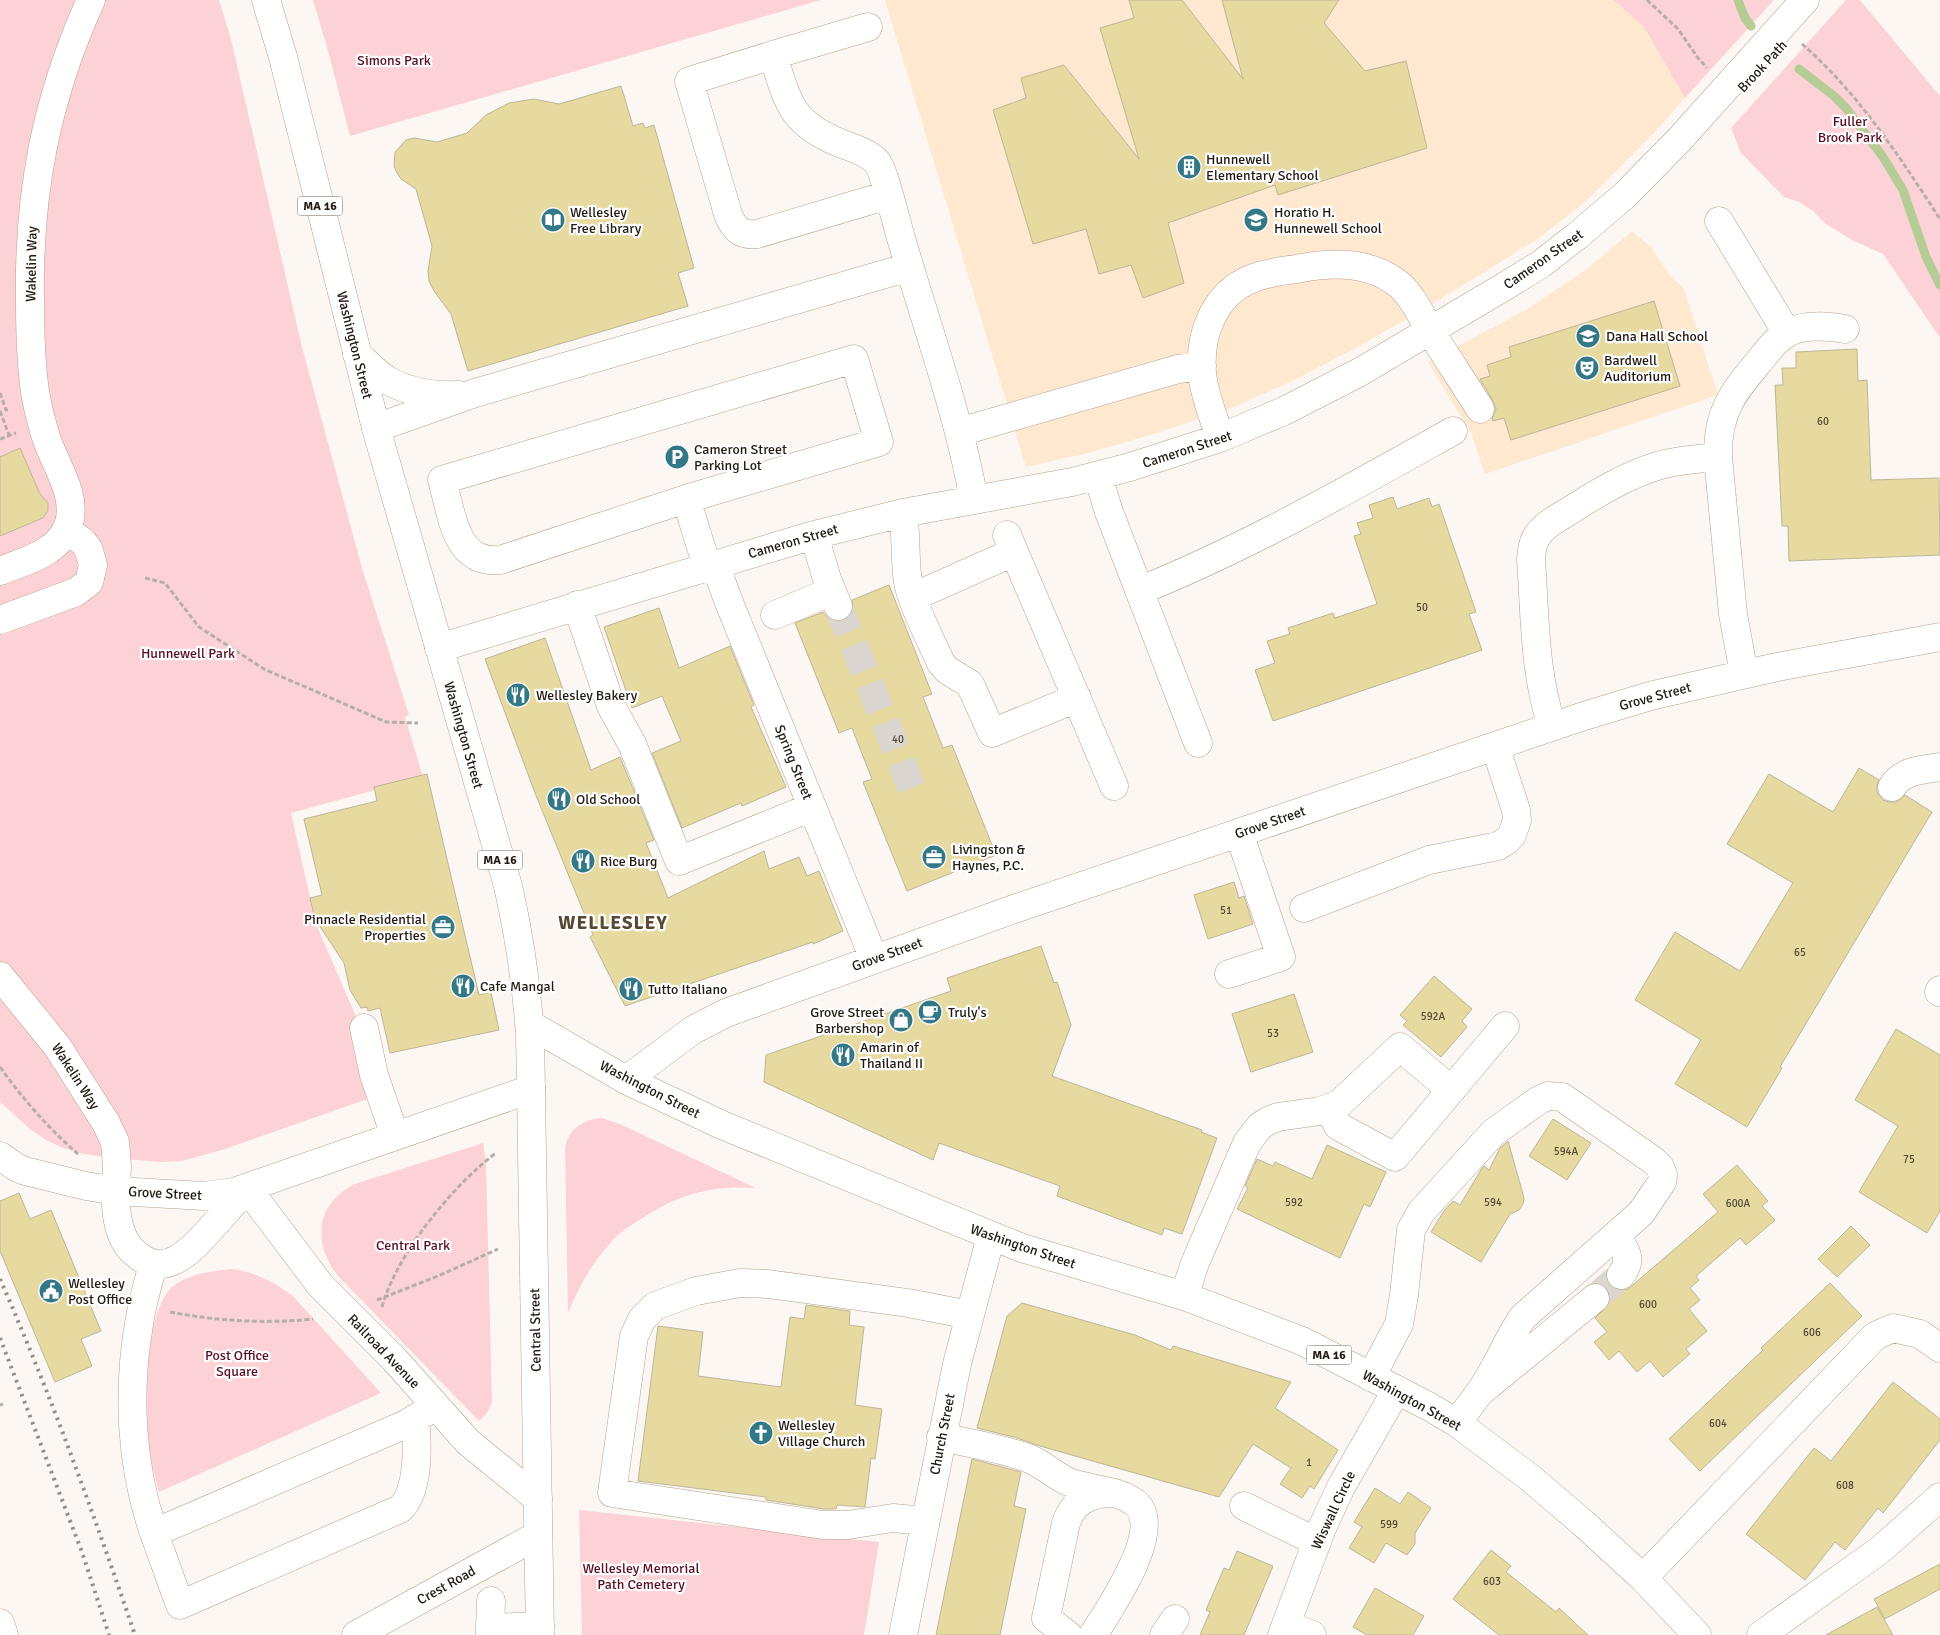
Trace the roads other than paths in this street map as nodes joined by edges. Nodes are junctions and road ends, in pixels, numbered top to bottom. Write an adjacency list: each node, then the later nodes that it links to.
1 (91, 0): 25 (street, Wakelin Way)
2 (266, 0): 12 (street, Washington Street / MA 16)
3 (1805, 0): 10 (street, Cameron Street)
4 (868, 27): 5 (street)
5 (773, 55): 6 (street); 6 (street)
6 (888, 195): 8 (street)
7 (1719, 220): 11 (street)
8 (909, 267): 14 (street); 18 (street)
9 (1846, 329): 11 (street)
10 (1430, 330): 13 (street); 15 (street); 19 (street, Cameron Street)
11 (1787, 333): 20 (street)
12 (357, 354): 14 (street); 16 (street, Washington Street / MA 16)
13 (1202, 366): 18 (street); 19 (street)
14 (475, 393): 16 (street)
15 (1480, 409)
16 (376, 428): 35 (street, Washington Street / MA 16)
17 (1453, 431): 29 (street)
18 (959, 432): 23 (street)
19 (1220, 438): 21 (street, Cameron Street)
20 (1718, 458): 36 (street); 38 (street)
21 (1098, 476): 23 (street, Cameron Street); 29 (street)
22 (686, 498): 22 (street); 27 (street, Spring Street)
23 (974, 500): 24 (street, Cameron Street)
24 (903, 513): 26 (street, Cameron Street); 30 (street)
25 (66, 530): 28 (street); 33 (street)
26 (814, 534): 27 (street, Cameron Street); 32 (street)
27 (711, 565): 31 (street, Cameron Street); 44 (street, Spring Street)
28 (0, 571)
29 (1139, 590): 39 (street)
30 (913, 597): 37 (street); 37 (street)
31 (578, 605): 35 (street, Cameron Street); 44 (street)
32 (775, 615)
33 (0, 620)
34 (1940, 637): 36 (street, Grove Street)
35 (438, 648): 50 (street, Washington Street / MA 16)
36 (1744, 674): 38 (street, Grove Street)
37 (1077, 698): 42 (street)
38 (1552, 726): 40 (street, Grove Street)
39 (1198, 743)
40 (1496, 746): 45 (street, Grove Street); 46 (street)
41 (1940, 767): 43 (street)
42 (1114, 786)
43 (1892, 787)
44 (812, 807): 47 (street, Spring Street)
45 (1239, 833): 47 (street, Grove Street); 48 (street)
46 (1304, 908)
47 (874, 959): 53 (street, Grove Street)
48 (1229, 974)
49 (0, 976): 60 (street, Wakelin Way)
50 (529, 1024): 53 (street, Washington Street / MA 16); 54 (street, Central Street)
51 (1505, 1026): 55 (street)
52 (364, 1028): 57 (street)
53 (626, 1080): 61 (street, Washington Street / MA 16)
54 (531, 1089): 57 (street, Grove Street); 79 (street, Central Street)
55 (1451, 1090): 56 (street); 56 (street)
56 (1329, 1109): 65 (street)
57 (396, 1136): 59 (street, Grove Street)
58 (0, 1156): 60 (street)
59 (247, 1188): 60 (street, Grove Street); 63 (street, Grove Street); 72 (street, Railroad Avenue)
60 (116, 1191): 63 (street, Grove Street)
61 (991, 1236): 65 (street, Washington Street / MA 16); 67 (street, Church Street)
62 (1616, 1236): 64 (street); 69 (street); 71 (street)
63 (153, 1264): 82 (street)
64 (1621, 1275)
65 (1184, 1296): 69 (street, Washington Street / MA 16)
66 (1595, 1298): 71 (street)
67 (970, 1315): 75 (street, Church Street); 81 (street)
68 (1940, 1348): 85 (street)
69 (1371, 1377): 70 (street, Washington Street / MA 16)
70 (1396, 1391): 73 (street, Washington Street / MA 16); 84 (street, Wiswall Circle)
71 (1480, 1393): 73 (street)
72 (426, 1413): 74 (street, Railroad Avenue); 76 (street); 82 (street)
73 (1457, 1423): 85 (street, Washington Street / MA 16)
74 (455, 1427): 76 (street); 79 (street, Railroad Avenue)
75 (941, 1437): 77 (street); 81 (street, Church Street)
76 (416, 1467): 82 (street)
77 (1110, 1493): 94 (street); 95 (street)
78 (1940, 1497): 98 (street)
79 (538, 1499): 83 (street, Central Street)
80 (1244, 1506): 84 (street)
81 (925, 1521): 93 (street, Church Street)
82 (154, 1533)
83 (538, 1535): 90 (street, Central Street); 92 (street, Crest Road)
84 (1317, 1542): 88 (street, Wiswall Circle)
85 (1643, 1578): 97 (street, Washington Street / MA 16)
86 (491, 1601): 89 (street)
87 (0, 1623): 91 (street)
88 (1284, 1630): 96 (street)
89 (490, 1631): 90 (street)
90 (540, 1631)
91 (4, 1635)
92 (356, 1635)
93 (903, 1635)
94 (1068, 1635)
95 (1092, 1635)
96 (1312, 1635)
97 (1697, 1635)
98 (1761, 1635)

